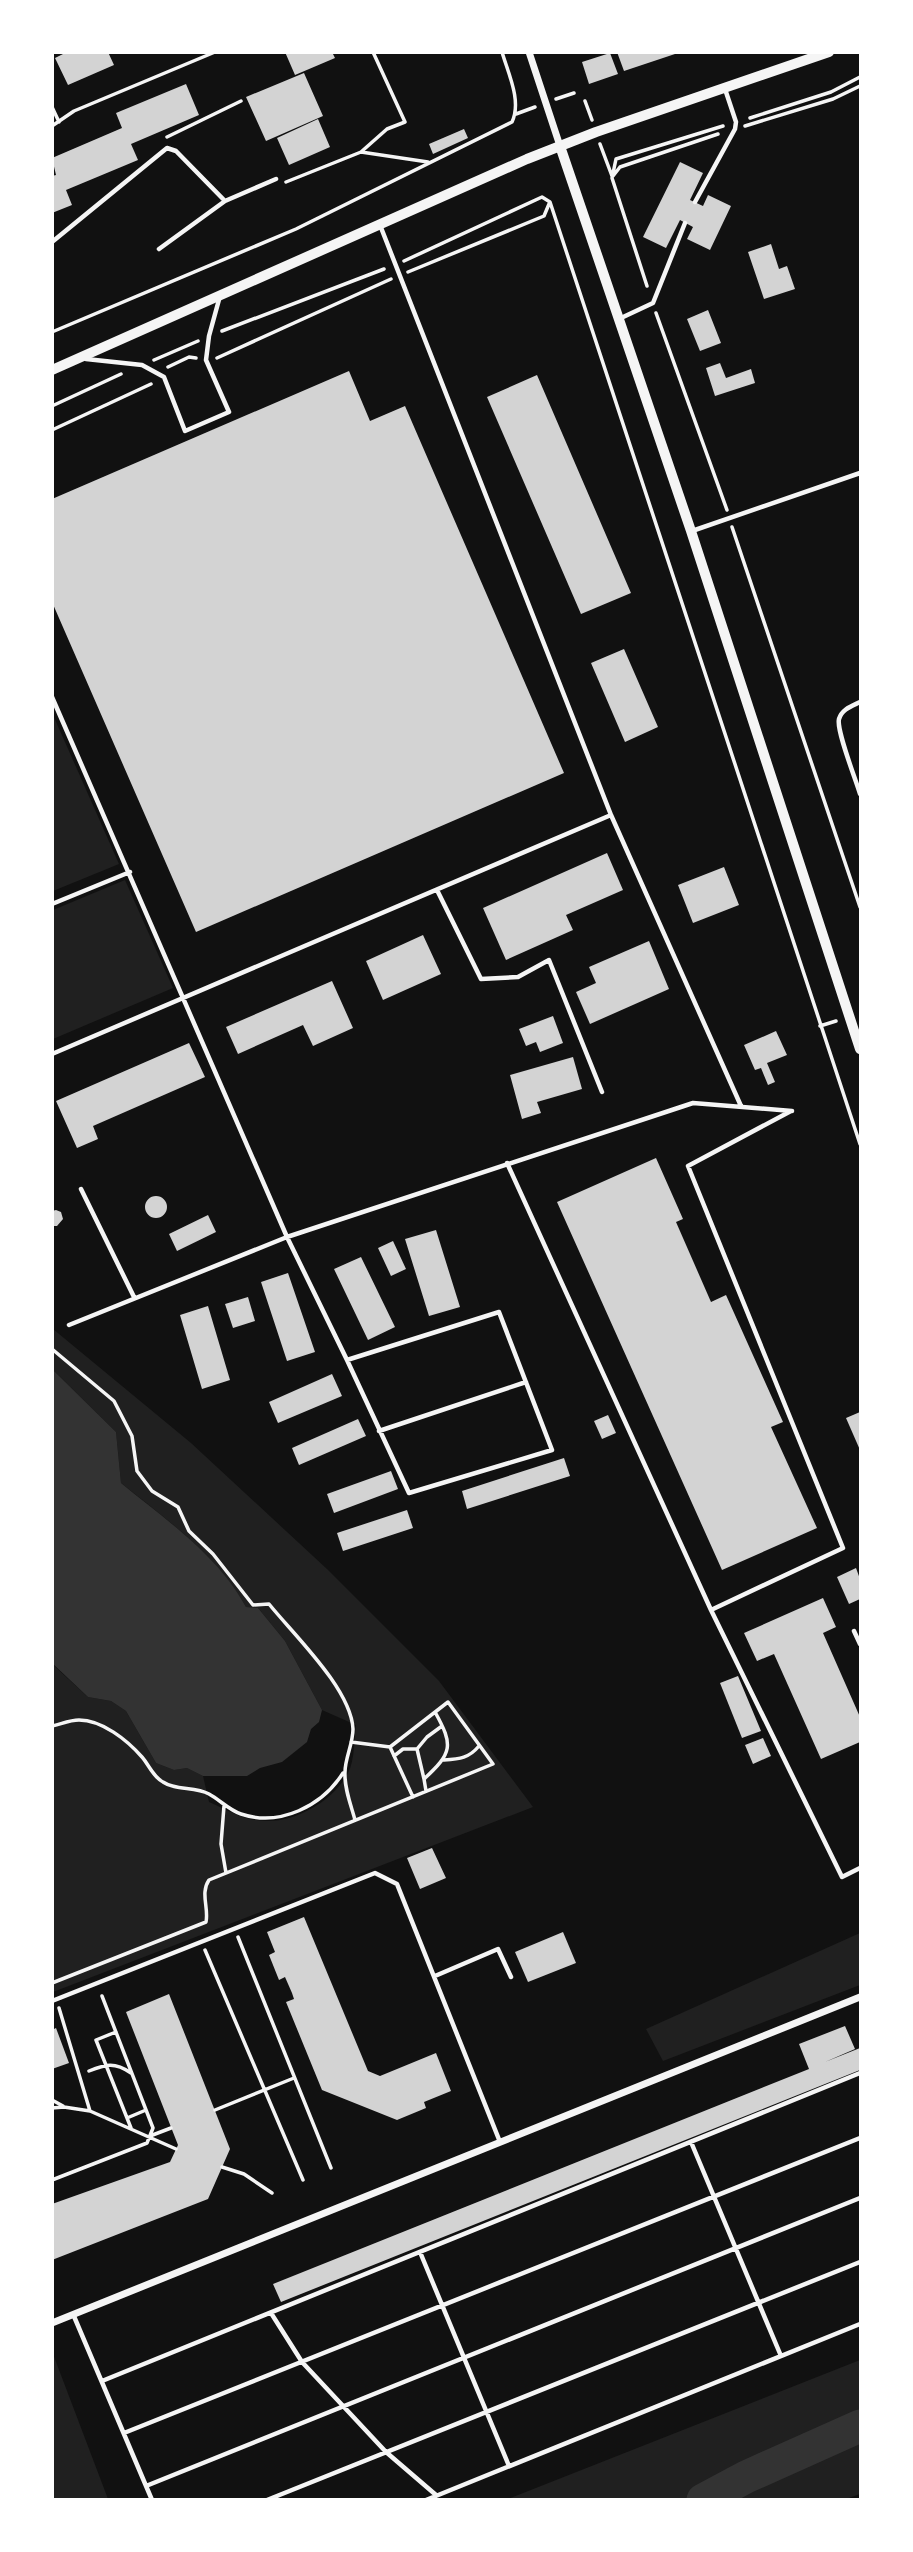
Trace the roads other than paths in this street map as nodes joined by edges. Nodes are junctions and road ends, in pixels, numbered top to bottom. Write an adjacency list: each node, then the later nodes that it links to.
1 (529, 52): 4 (street)
2 (828, 52): 3 (street)
3 (725, 88): 4 (street); 7 (lane)
4 (560, 146): 9 (street); 13 (street)
5 (276, 179): 6 (lane)
6 (225, 201): 10 (lane); 11 (lane)
7 (695, 202)
8 (685, 223): 13 (lane)
9 (380, 225): 12 (street); 21 (lane)
10 (52, 242)
11 (159, 249)
12 (221, 295): 14 (street); 14 (lane)
13 (619, 319): 17 (street)
14 (79, 358): 15 (street)
15 (52, 370)
16 (860, 474): 17 (lane)
17 (691, 531): 26 (street)
18 (52, 697): 22 (lane)
19 (860, 702): 20 (lane)
20 (860, 794)
21 (611, 815): 23 (lane); 29 (lane)
22 (130, 872): 24 (lane); 25 (lane)
23 (436, 890): 25 (lane); 28 (lane)
24 (52, 904)
25 (185, 997): 27 (lane); 32 (lane)
26 (860, 1049)
27 (52, 1054)
28 (602, 1092)
29 (741, 1106): 30 (lane); 38 (lane)
30 (507, 1163): 32 (lane); 38 (lane)
31 (81, 1189): 33 (lane)
32 (287, 1237): 33 (lane); 35 (lane)
33 (134, 1297): 34 (lane)
34 (69, 1325)
35 (348, 1360): 36 (lane); 37 (lane)
36 (526, 1382): 37 (lane); 37 (lane)
37 (379, 1431)
38 (711, 1610): 41 (lane)
39 (854, 1631): 40 (lane)
40 (860, 1644)
41 (860, 1868)
42 (435, 1976): 43 (lane); 45 (lane); 48 (lane)
43 (511, 1977)
44 (860, 1997): 48 (street)
45 (55, 2000)
46 (860, 2073): 49 (lane)
47 (860, 2138): 50 (lane)
48 (501, 2142): 58 (street)
49 (691, 2142): 50 (lane); 53 (lane)
50 (714, 2197): 52 (lane); 56 (lane)
51 (860, 2198): 52 (lane)
52 (736, 2248): 55 (lane); 62 (lane)
53 (420, 2252): 56 (lane); 57 (lane)
54 (860, 2262): 55 (lane)
55 (758, 2303): 61 (lane); 66 (lane)
56 (442, 2306): 62 (lane); 63 (lane)
57 (271, 2313): 63 (lane); 64 (lane)
58 (73, 2314): 59 (street); 64 (lane)
59 (52, 2323)
60 (860, 2325): 61 (lane)
61 (781, 2356): 69 (lane)
62 (464, 2358): 65 (lane); 66 (lane)
63 (302, 2362): 65 (lane); 67 (lane)
64 (102, 2381): 67 (lane)
65 (344, 2406): 68 (lane); 70 (lane)
66 (486, 2412): 68 (lane); 69 (lane)
67 (124, 2433): 70 (lane)
68 (386, 2452): 71 (lane); 73 (lane)
69 (509, 2466): 71 (lane)
70 (146, 2486): 72 (lane)
71 (436, 2495): 74 (lane)
72 (152, 2500)
73 (267, 2500)
74 (426, 2500)

